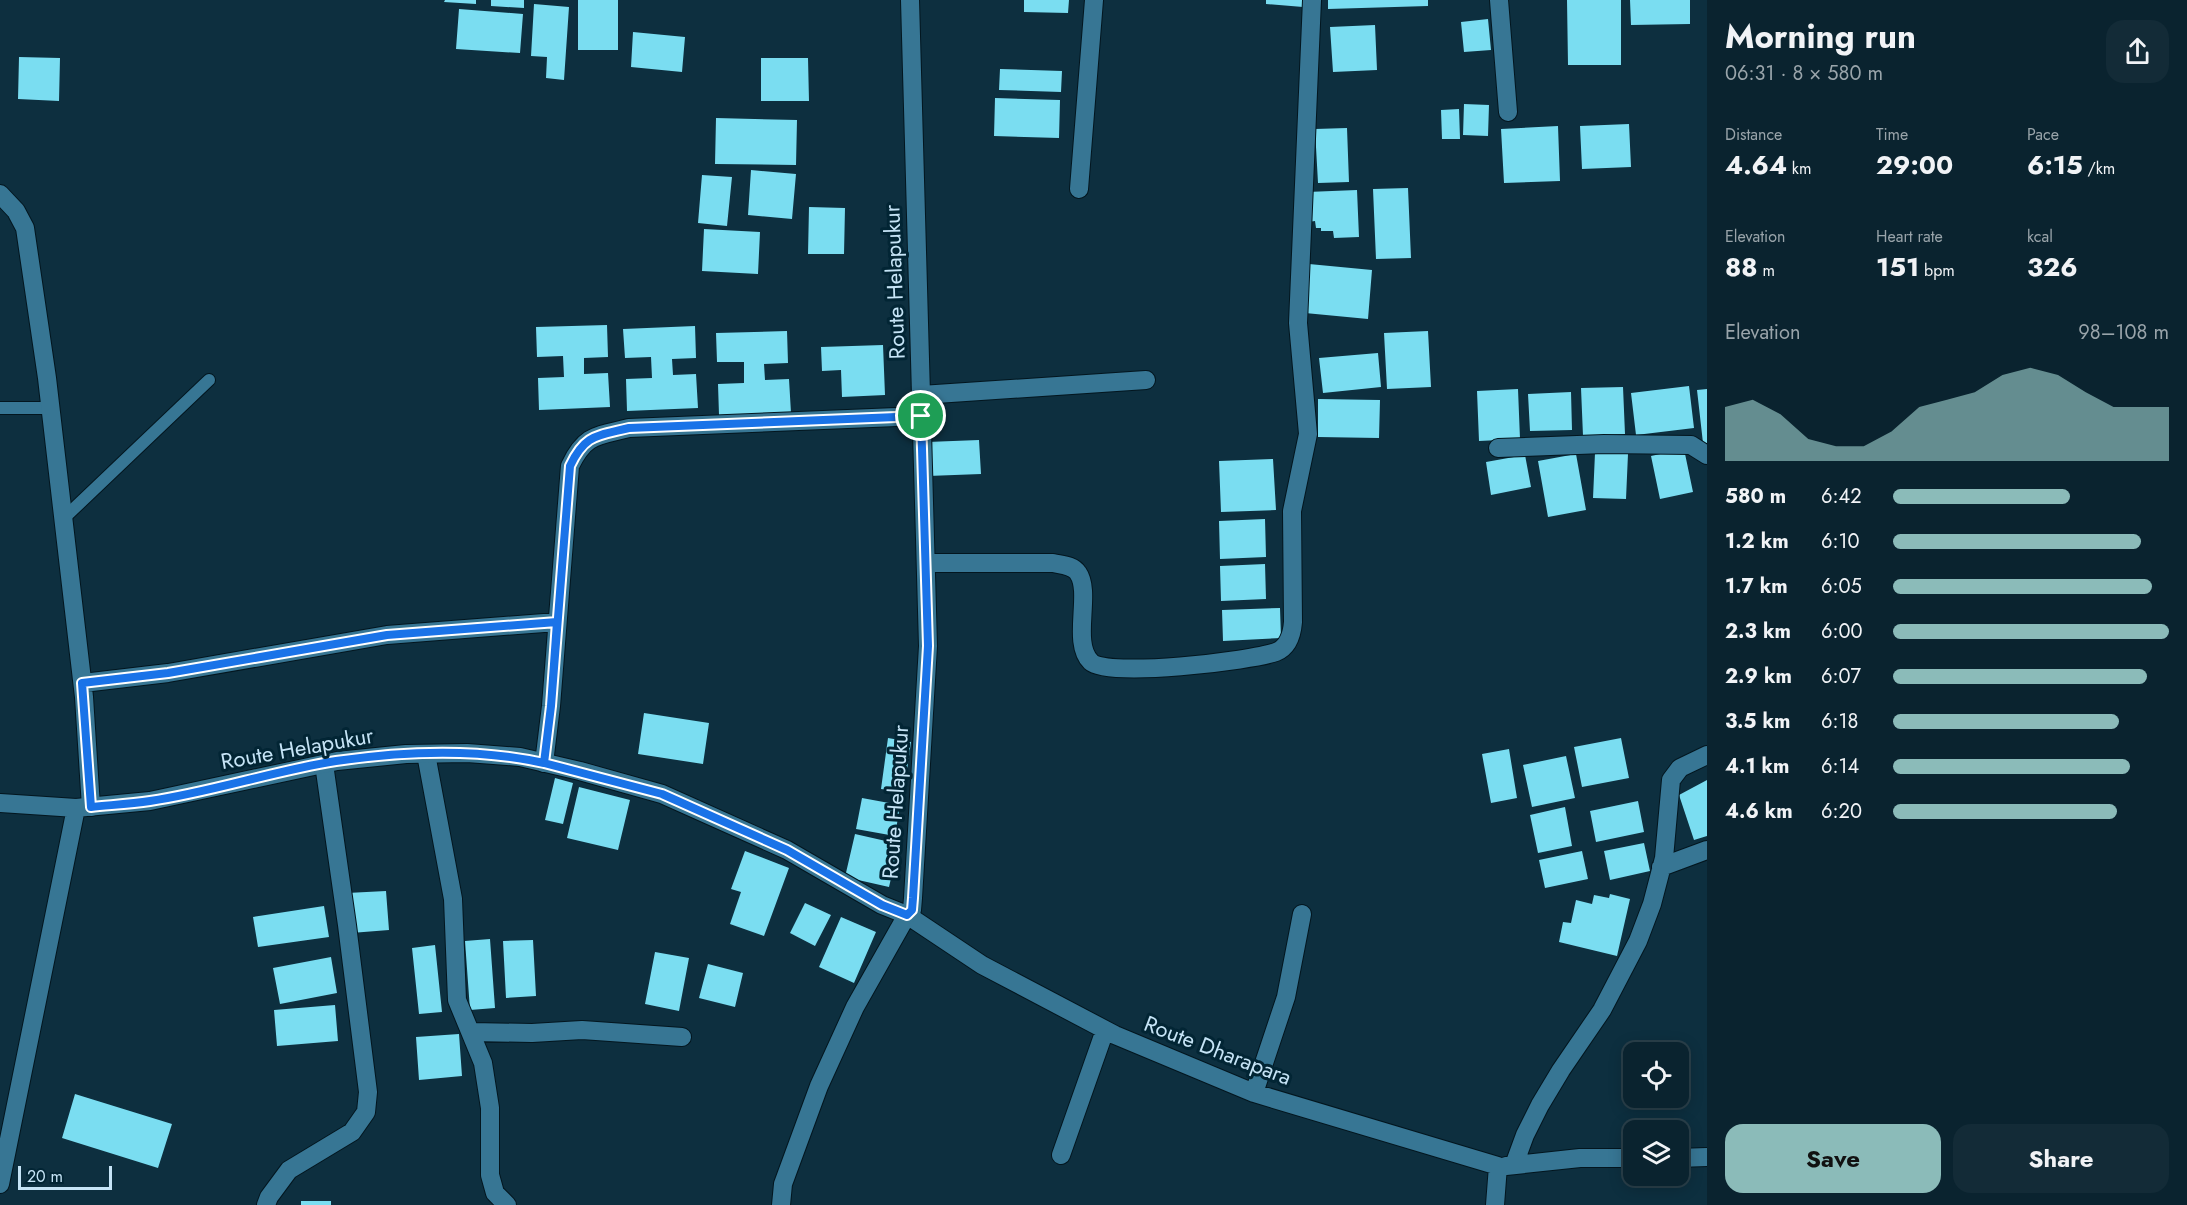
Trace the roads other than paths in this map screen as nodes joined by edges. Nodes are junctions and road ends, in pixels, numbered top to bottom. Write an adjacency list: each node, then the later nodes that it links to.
1 (910, 0): 10 (street, Route Helapukur)
2 (1094, 0): 6 (street)
3 (1312, 0): 17 (street)
4 (1499, 0): 5 (street)
5 (1508, 112)
6 (1079, 189)
7 (0, 194): 12 (street)
8 (209, 380): 16 (lane)
9 (1146, 380): 10 (street)
10 (921, 395): 13 (street, Route Helapukur)
11 (0, 408): 12 (lane)
12 (50, 408): 16 (street)
13 (921, 416): 17 (street, Route Helapukur); 18 (street)
14 (1498, 448): 15 (street)
15 (1707, 455)
16 (63, 519): 19 (street)
17 (926, 563): 29 (street, Route Helapukur)
18 (557, 622): 19 (street); 22 (street)
19 (82, 683): 25 (street)
20 (426, 754): 22 (street, Route Helapukur); 23 (street, Route Helapukur); 31 (street)
21 (1707, 755): 27 (street)
22 (544, 763): 29 (street, Route Helapukur)
23 (324, 764): 25 (street, Route Helapukur); 40 (street)
24 (0, 803): 25 (street, Route Helapukur)
25 (84, 807): 39 (street)
26 (1707, 850): 27 (street)
27 (1661, 867): 38 (street)
28 (1302, 914): 33 (street)
29 (907, 915): 30 (street, Route Dharapara); 42 (street)
30 (1105, 1030): 33 (street, Route Dharapara); 34 (street)
31 (471, 1032): 32 (street); 41 (street)
32 (682, 1037)
33 (1254, 1093): 38 (street, Route Dharapara)
34 (1062, 1155)
35 (1707, 1157): 37 (street)
36 (1623, 1158): 38 (street)
37 (1689, 1158)
38 (1506, 1166): 43 (street)
39 (0, 1184)
40 (266, 1205)
41 (507, 1205)
42 (781, 1205)
43 (1495, 1205)

